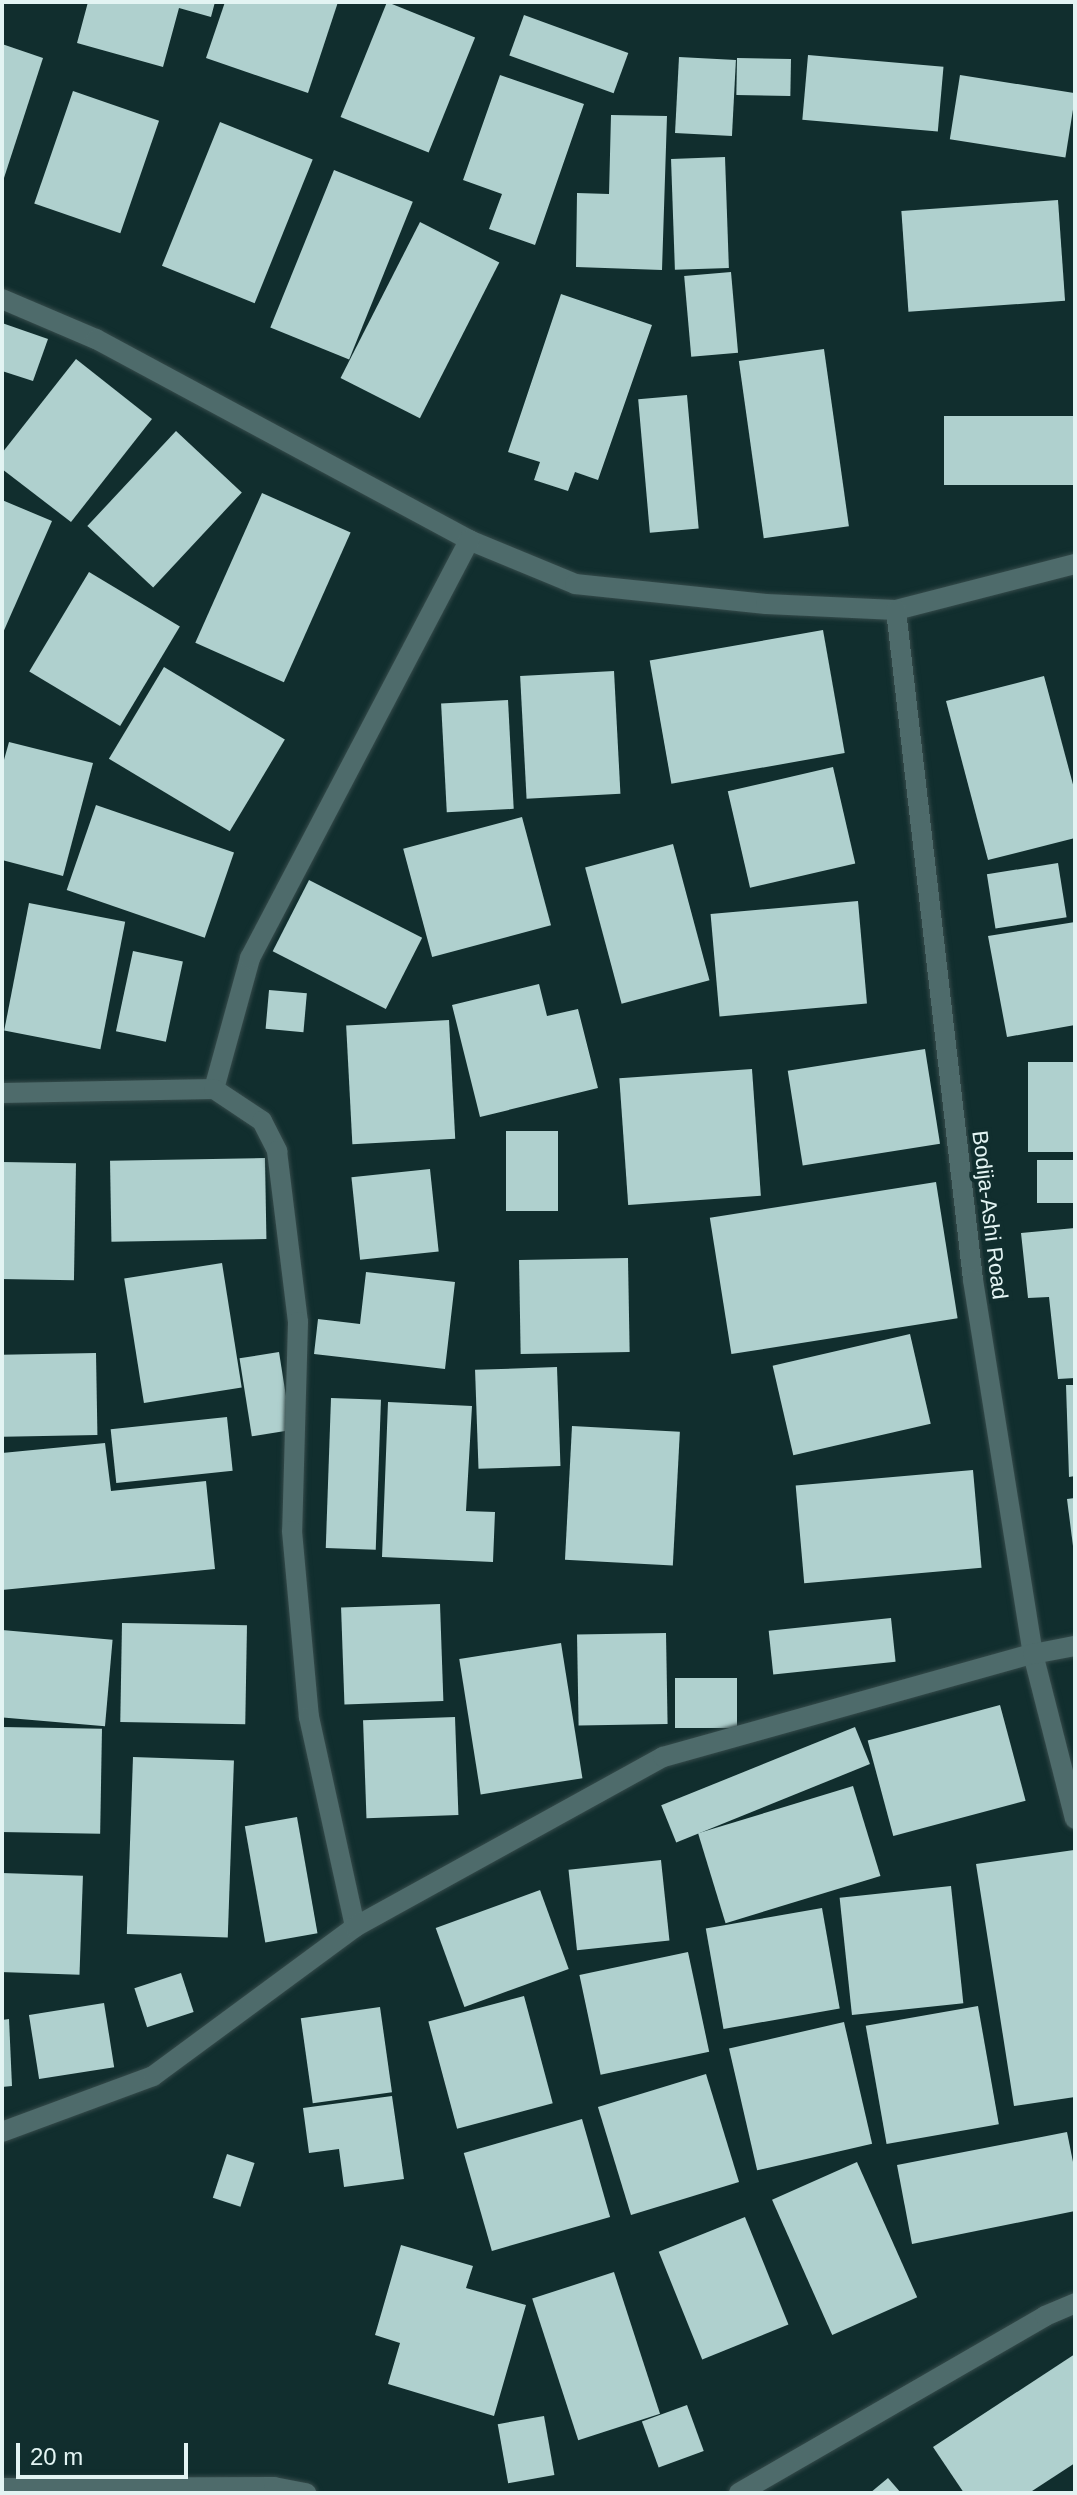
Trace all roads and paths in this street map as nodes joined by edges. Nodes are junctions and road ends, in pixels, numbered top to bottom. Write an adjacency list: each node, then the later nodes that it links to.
1 (2, 299): 2 (street)
2 (469, 540): 4 (street); 5 (street)
3 (1075, 564): 4 (street)
4 (896, 610): 8 (street, Bodija-Ashi Road)
5 (214, 1089): 6 (street); 10 (street)
6 (2, 1093)
7 (1075, 1646): 8 (street)
8 (1033, 1654): 9 (street, Bodija-Ashi Road); 10 (street)
9 (1075, 1819)
10 (355, 1927): 11 (street)
11 (2, 2132)
12 (1075, 2303): 15 (street)
13 (2, 2488): 14 (street)
14 (306, 2493)
15 (739, 2493)

